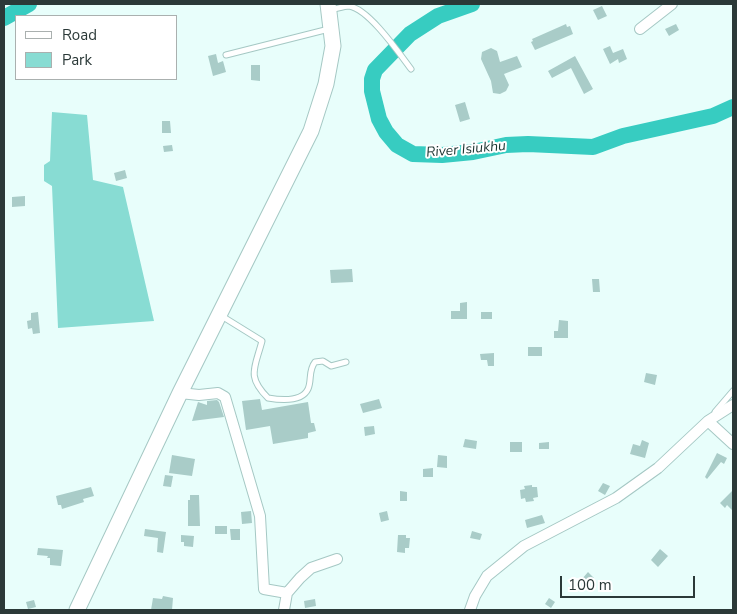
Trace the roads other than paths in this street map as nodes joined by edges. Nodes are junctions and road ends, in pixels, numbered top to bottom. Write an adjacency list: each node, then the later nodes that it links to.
1 (672, 4): 4 (street)
2 (329, 7): 3 (main road); 6 (lane)
3 (332, 29): 5 (lane); 7 (main road)
4 (640, 30)
5 (226, 55)
6 (411, 69)
7 (219, 315): 8 (lane); 10 (main road)
8 (346, 362)
9 (733, 392): 12 (lane)
10 (180, 394): 15 (street); 16 (main road)
11 (733, 405): 12 (street)
12 (708, 421): 13 (street); 18 (street)
13 (733, 444)
14 (337, 559): 15 (street)
15 (287, 593): 17 (street)
16 (77, 610)
17 (284, 610)
18 (470, 610)

